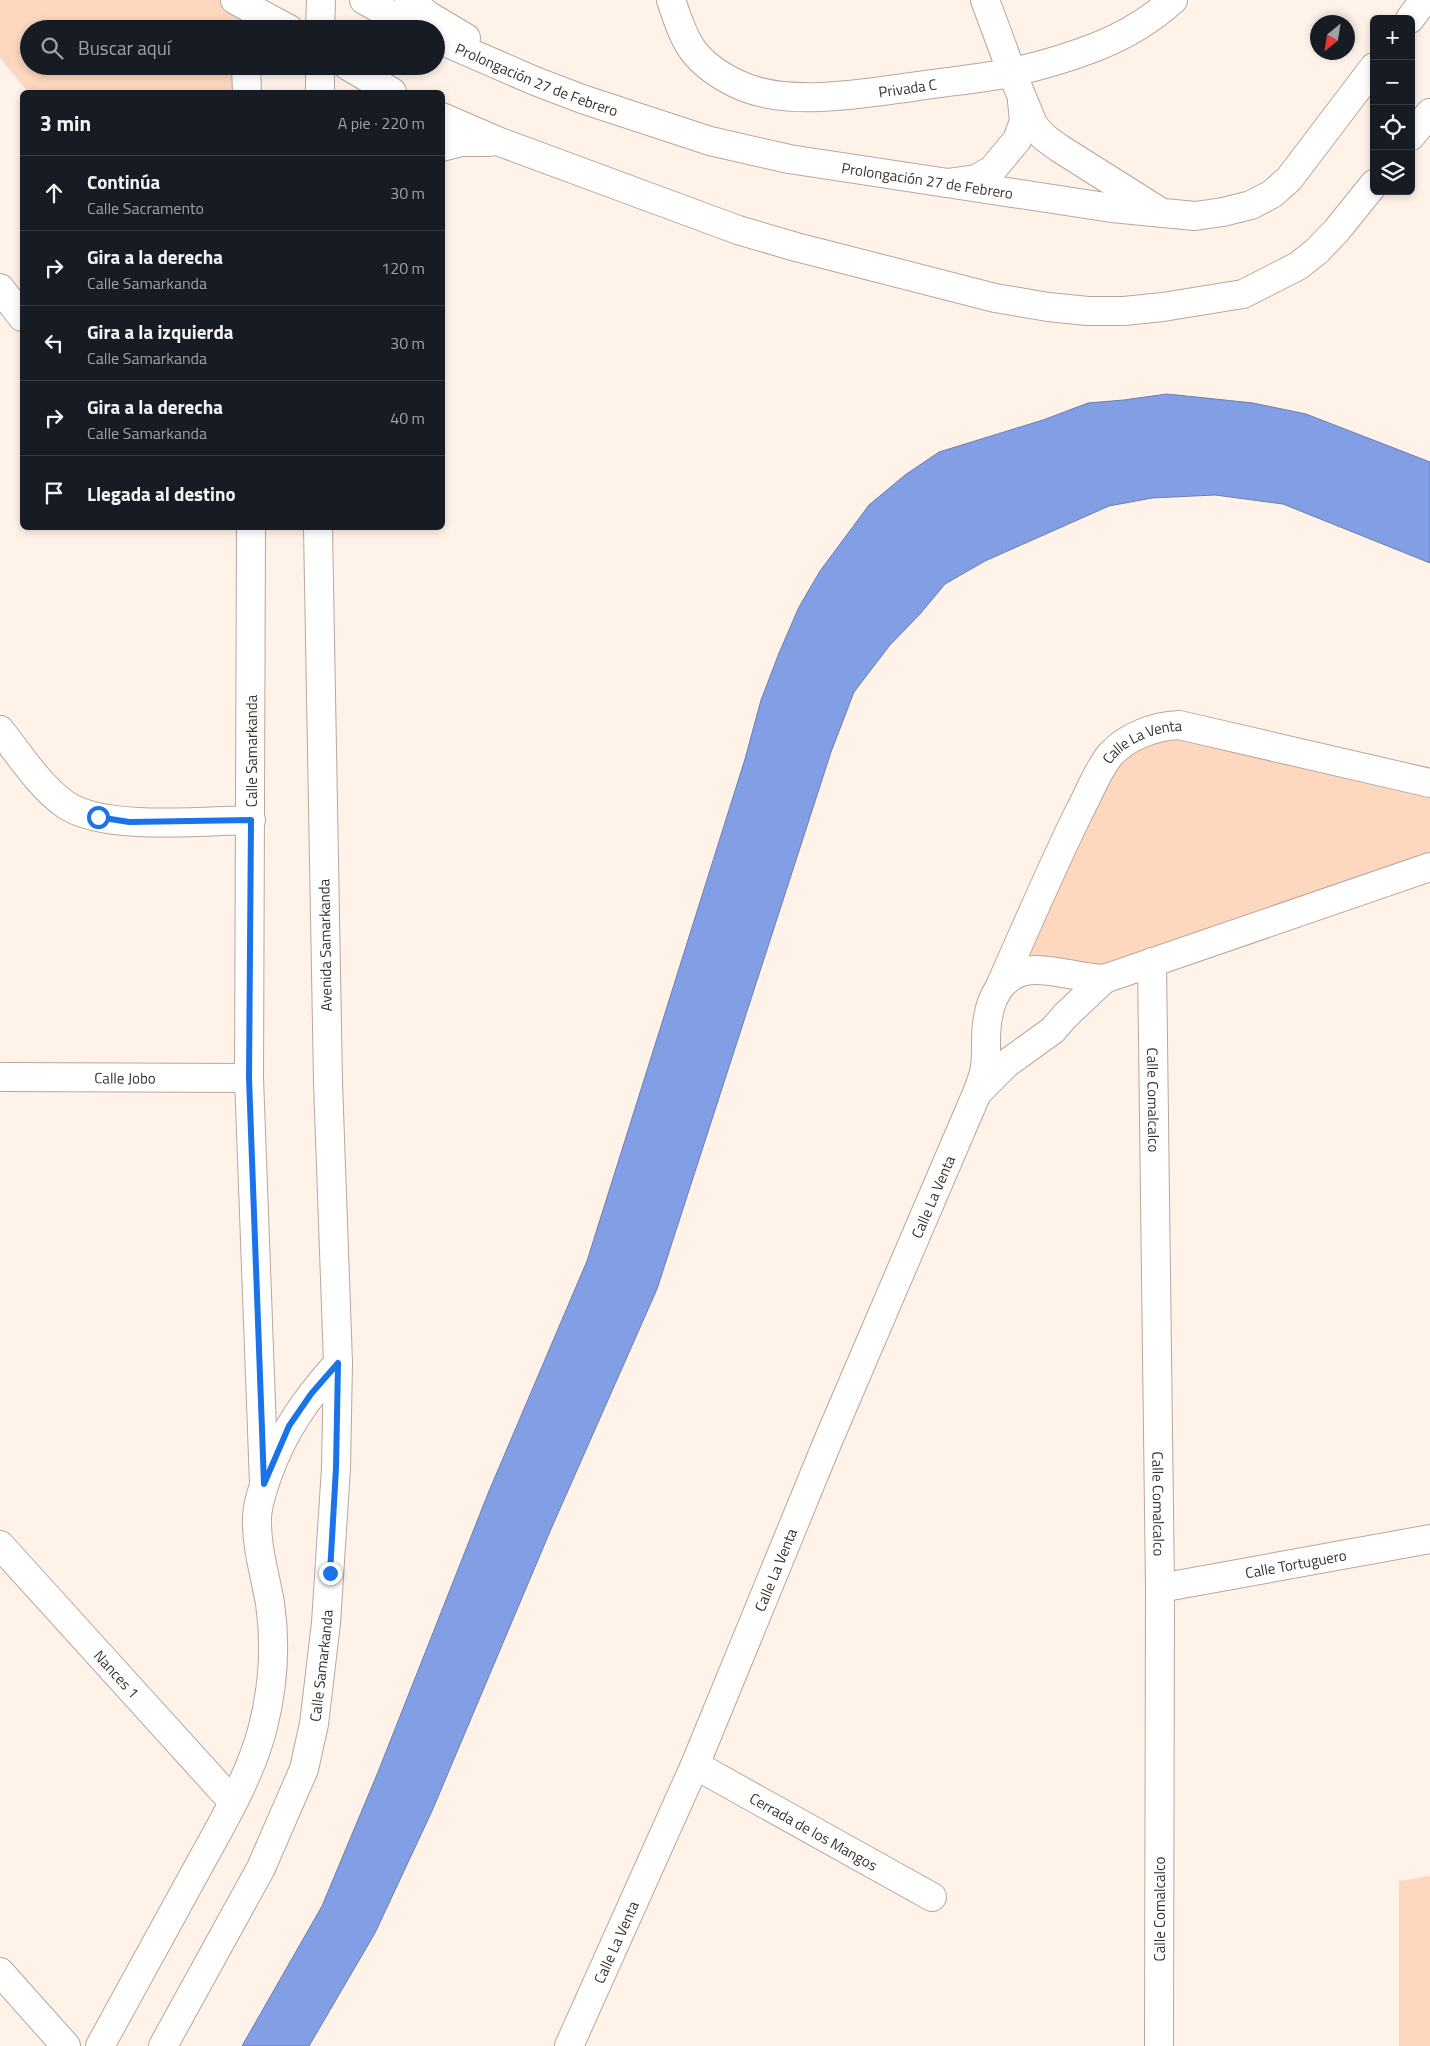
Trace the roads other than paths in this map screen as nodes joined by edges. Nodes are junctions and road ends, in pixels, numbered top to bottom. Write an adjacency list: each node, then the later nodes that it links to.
1 (321, 0): 11 (street)
2 (364, 0): 12 (street)
3 (409, 0): 13 (street)
4 (670, 0): 21 (street, Privada C)
5 (986, 0): 21 (street)
6 (1174, 0): 21 (street, Privada C)
7 (1424, 0): 9 (street)
8 (243, 9): 10 (street)
9 (1413, 15)
10 (268, 20)
11 (320, 20)
12 (401, 20)
13 (436, 20)
14 (445, 26): 20 (street)
15 (445, 42): 20 (street, Prolongación 27 de Febrero)
16 (1370, 72): 32 (street, Prolongación 27 de Febrero)
17 (246, 75): 22 (street)
18 (320, 75): 23 (street)
19 (363, 75): 24 (street)
20 (535, 81): 30 (street, Prolongación 27 de Febrero)
21 (1017, 85): 30 (street); 32 (street)
22 (247, 90)
23 (320, 90)
24 (389, 90)
25 (1430, 113): 27 (street)
26 (445, 118): 28 (street)
27 (1415, 131)
28 (507, 144): 29 (street); 31 (street)
29 (445, 145)
30 (944, 183): 32 (street, Prolongación 27 de Febrero)
31 (1370, 189)
32 (1162, 214)
33 (0, 288): 34 (street)
34 (20, 314)
35 (251, 530): 39 (street, Calle Samarkanda)
36 (318, 530): 47 (street, Avenida Samarkanda)
37 (0, 730): 39 (street)
38 (1430, 783): 43 (street, Calle La Venta)
39 (251, 820): 45 (street, Calle Samarkanda)
40 (1430, 867): 41 (street, Calle La Venta)
41 (1152, 962): 42 (street, Calle La Venta); 51 (street, Calle Comalcalco)
42 (1104, 979): 43 (street, Calle La Venta); 46 (street, Calle La Venta)
43 (998, 991): 46 (street, Calle La Venta)
44 (0, 1078): 45 (street, Calle Jobo)
45 (249, 1078): 48 (street, Calle Samarkanda)
46 (977, 1093): 52 (street, Calle La Venta)
47 (338, 1363): 48 (street, Calle Samarkanda); 58 (street, Calle Samarkanda)
48 (264, 1484): 53 (street, Calle Samarkanda)
49 (1430, 1539): 51 (street, Calle Tortuguero)
50 (0, 1545): 53 (street, Nances 1)
51 (1160, 1588): 60 (street, Calle Comalcalco)
52 (695, 1765): 54 (street, Cerrada de los Mangos); 59 (street, Calle La Venta)
53 (233, 1802): 57 (street, Calle Samarkanda)
54 (932, 1897)
55 (0, 1972): 56 (street)
56 (66, 2046)
57 (100, 2046)
58 (163, 2046)
59 (569, 2046)
60 (1159, 2046)

